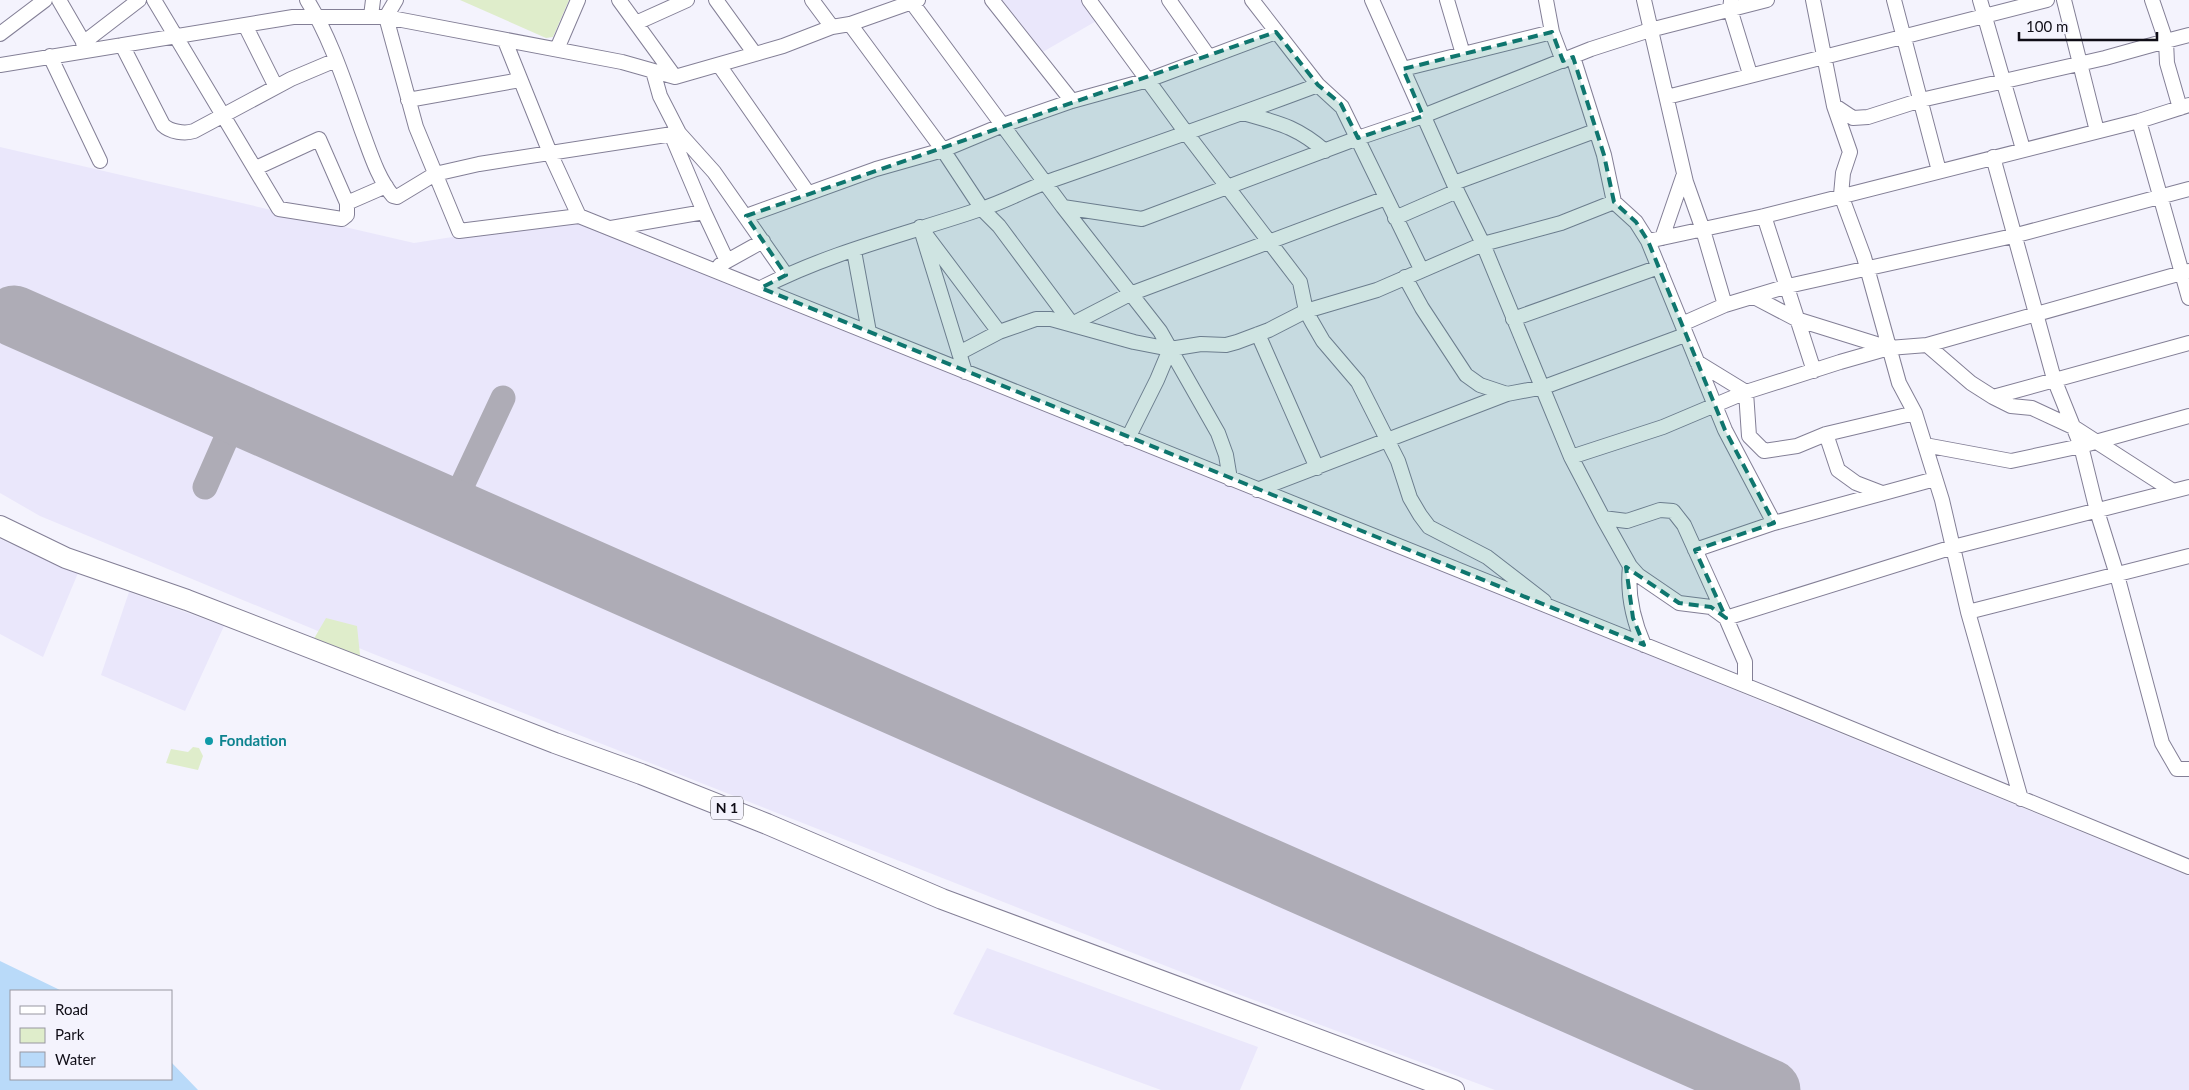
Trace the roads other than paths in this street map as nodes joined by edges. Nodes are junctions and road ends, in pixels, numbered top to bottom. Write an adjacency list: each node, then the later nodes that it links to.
1 (45, 0): 41 (street)
2 (59, 0): 48 (street)
3 (139, 0): 48 (street)
4 (154, 0): 43 (street)
5 (307, 0): 30 (street)
6 (373, 0): 31 (street)
7 (396, 0): 33 (street)
8 (578, 0): 49 (street)
9 (619, 0): 34 (street)
10 (687, 0): 34 (street)
11 (716, 0): 50 (street)
12 (812, 0): 37 (street)
13 (992, 0): 72 (street)
14 (1089, 0): 65 (street)
15 (1169, 0): 54 (street)
16 (1252, 0): 39 (street)
17 (1372, 0): 60 (street)
18 (1447, 0): 51 (street)
19 (1546, 0): 40 (street)
20 (1644, 0): 38 (street)
21 (1767, 0): 29 (street)
22 (1813, 0): 53 (street)
23 (1894, 0): 44 (street)
24 (1980, 0): 32 (street)
25 (2047, 0): 32 (street)
26 (2064, 0): 57 (street)
27 (2152, 0): 46 (street)
28 (913, 1): 35 (street); 79 (street)
29 (1730, 5): 38 (street); 62 (street)
30 (318, 16): 31 (street); 36 (street); 56 (street)
31 (371, 16): 33 (street)
32 (1984, 16): 44 (street); 66 (street)
33 (386, 17): 45 (street); 70 (street)
34 (636, 23): 63 (street)
35 (850, 24): 37 (street); 86 (street)
36 (246, 25): 43 (street); 68 (street)
37 (832, 27): 50 (street)
38 (1650, 30): 55 (street); 69 (street)
39 (1276, 32): 54 (street); 67 (street)
40 (1552, 32): 51 (street); 55 (street)
41 (0, 34)
42 (2189, 35): 46 (street)
43 (177, 36): 47 (street); 76 (street)
44 (1905, 36): 53 (street); 71 (street)
45 (505, 41): 49 (street); 64 (street)
46 (2166, 41): 57 (street); 74 (street)
47 (122, 45): 48 (street); 76 (street)
48 (86, 47): 52 (street)
49 (557, 49): 61 (street)
50 (755, 54): 59 (street)
51 (1463, 54): 60 (street)
52 (50, 56): 58 (street); 90 (street)
53 (1825, 56): 62 (street); 73 (street)
54 (1209, 57): 65 (street)
55 (1568, 59): 77 (street); 80 (street)
56 (336, 60): 68 (street); 96 (street)
57 (2081, 63): 66 (street); 81 (street)
58 (0, 64)
59 (719, 65): 63 (street); 100 (street)
60 (1403, 69): 77 (street)
61 (653, 71): 63 (street); 82 (street)
62 (1750, 74): 69 (street)
63 (675, 77)
64 (520, 80): 70 (street); 88 (street)
65 (1148, 80): 72 (street); 83 (street)
66 (2004, 82): 71 (street); 85 (street)
67 (1318, 85): 75 (street); 84 (street)
68 (276, 87): 76 (street)
69 (1667, 97): 94 (street)
70 (408, 100): 93 (street)
71 (1921, 100): 73 (street); 92 (street)
72 (1072, 101): 79 (street)
73 (1834, 106): 101 (street)
74 (2185, 107): 78 (street)
75 (1243, 113): 83 (street); 87 (street)
76 (223, 115): 91 (street)
77 (1423, 116): 84 (street); 97 (street)
78 (2138, 121): 81 (street); 102 (street)
79 (1003, 125): 86 (street); 95 (street)
80 (1596, 130): 97 (street); 104 (street)
81 (2097, 131): 85 (street)
82 (675, 133): 88 (street); 108 (street); 110 (street)
83 (1187, 134): 95 (street); 98 (street)
84 (1358, 138): 87 (street); 103 (street)
85 (2023, 149): 89 (street)
86 (943, 150): 100 (street); 107 (street)
87 (1325, 150): 98 (street)
88 (550, 153): 93 (street); 109 (street)
89 (1993, 157): 92 (street); 116 (street)
90 (100, 161)
91 (256, 168): 105 (street); 105 (street)
92 (1939, 171): 101 (street)
93 (435, 174): 96 (street); 109 (street)
94 (1684, 174): 115 (street); 117 (street)
95 (1045, 183): 106 (street); 107 (street)
96 (386, 186): 105 (street)
97 (1455, 187): 112 (street); 121 (street)
98 (1228, 188): 106 (street); 120 (street)
99 (2189, 189): 102 (street)
100 (808, 193): 110 (street)
101 (1842, 195): 111 (street); 127 (street)
102 (2161, 197): 116 (street); 128 (street)
103 (1386, 198): 112 (street); 120 (street)
104 (1614, 202): 119 (street); 121 (street)
105 (347, 203)
106 (1063, 208): 133 (street)
107 (982, 209): 113 (street); 141 (street)
108 (704, 212): 114 (street); 123 (street)
109 (579, 216): 114 (street)
110 (746, 216): 118 (street)
111 (1764, 216): 115 (street); 131 (street)
112 (1395, 218): 126 (street)
113 (920, 227): 122 (street); 144 (street); 150 (street)
114 (610, 228): 125 (street)
115 (1703, 230): 117 (street); 136 (street)
116 (2013, 236): 127 (street); 138 (street)
117 (1662, 238): 119 (street)
118 (763, 240): 123 (street); 129 (street)
119 (1648, 241): 124 (street)
120 (1270, 243): 133 (street); 137 (street)
121 (1483, 244): 126 (street); 139 (street)
122 (854, 251): 129 (street); 143 (street)
123 (727, 261): 125 (street)
124 (1659, 267): 139 (street); 142 (street)
125 (712, 269): 132 (street)
126 (1421, 269): 130 (street)
127 (1866, 269): 131 (street); 148 (street)
128 (2186, 271): 135 (street); 138 (street)
129 (786, 275): 132 (street)
130 (1405, 277): 137 (street); 157 (street)
131 (1788, 286): 134 (street); 140 (street)
132 (760, 288): 143 (street)
133 (1130, 294): 141 (street); 149 (street)
134 (1754, 296): 136 (street); 140 (street)
135 (2189, 298)
136 (1725, 305): 142 (street)
137 (1306, 311): 145 (street); 166 (street)
138 (2035, 316): 147 (street); 154 (street)
139 (1513, 318): 155 (street)
140 (1796, 319): 148 (street); 152 (street)
141 (1072, 324): 144 (street); 149 (street)
142 (1684, 330): 151 (street); 155 (street)
143 (869, 332): 153 (street)
144 (999, 332): 150 (street)
145 (1258, 334): 149 (street); 171 (street)
146 (2189, 343): 154 (street)
147 (1927, 345): 148 (street); 158 (street)
148 (1889, 348): 152 (street); 160 (street)
149 (1170, 349): 165 (street); 173 (street)
150 (959, 353): 153 (street)
151 (1696, 361): 156 (street); 159 (street)
152 (1814, 371): 156 (street)
153 (965, 372): 165 (street)
154 (2054, 379): 158 (street); 162 (street)
155 (1544, 387): 157 (street); 170 (street)
156 (1746, 392): 159 (street); 164 (street)
157 (1507, 394): 166 (street)
158 (1993, 397): 162 (street)
159 (1714, 406): 170 (street); 174 (street)
160 (1915, 413): 163 (street); 168 (street)
161 (2189, 416): 167 (street)
162 (2075, 428): 167 (street); 169 (street)
163 (1826, 434): 164 (street); 178 (street)
164 (1749, 436): 174 (street)
165 (1128, 438): 173 (street)
166 (1387, 441): 171 (street); 188 (street)
167 (2096, 442): 169 (street); 177 (street)
168 (1925, 445): 169 (street); 172 (street)
169 (2081, 446): 179 (street)
170 (1571, 457): 180 (street)
171 (1317, 468): 176 (street)
172 (1935, 478): 178 (street); 183 (street)
173 (1230, 479): 176 (street)
174 (1752, 482): 181 (street)
175 (2189, 487): 177 (street)
176 (1257, 490): 188 (street)
177 (2173, 491): 179 (street)
178 (1882, 493): 181 (street)
179 (2097, 511): 183 (street); 187 (street)
180 (1602, 518): 184 (street); 186 (street)
181 (1774, 523): 184 (street)
182 (0, 526): 196 (highway, N 1)
183 (1953, 547): 189 (street); 190 (street)
184 (1695, 550): 190 (street)
185 (2189, 556): 187 (street)
186 (1630, 566): 190 (street); 191 (street)
187 (2117, 575): 189 (street); 193 (street)
188 (1556, 610): 191 (street)
189 (1968, 612): 194 (street)
190 (1726, 618): 192 (street)
191 (1644, 645): 192 (street)
192 (1745, 686): 194 (street)
193 (2189, 769)
194 (2021, 799): 195 (street)
195 (2189, 868)
196 (1454, 1090)

